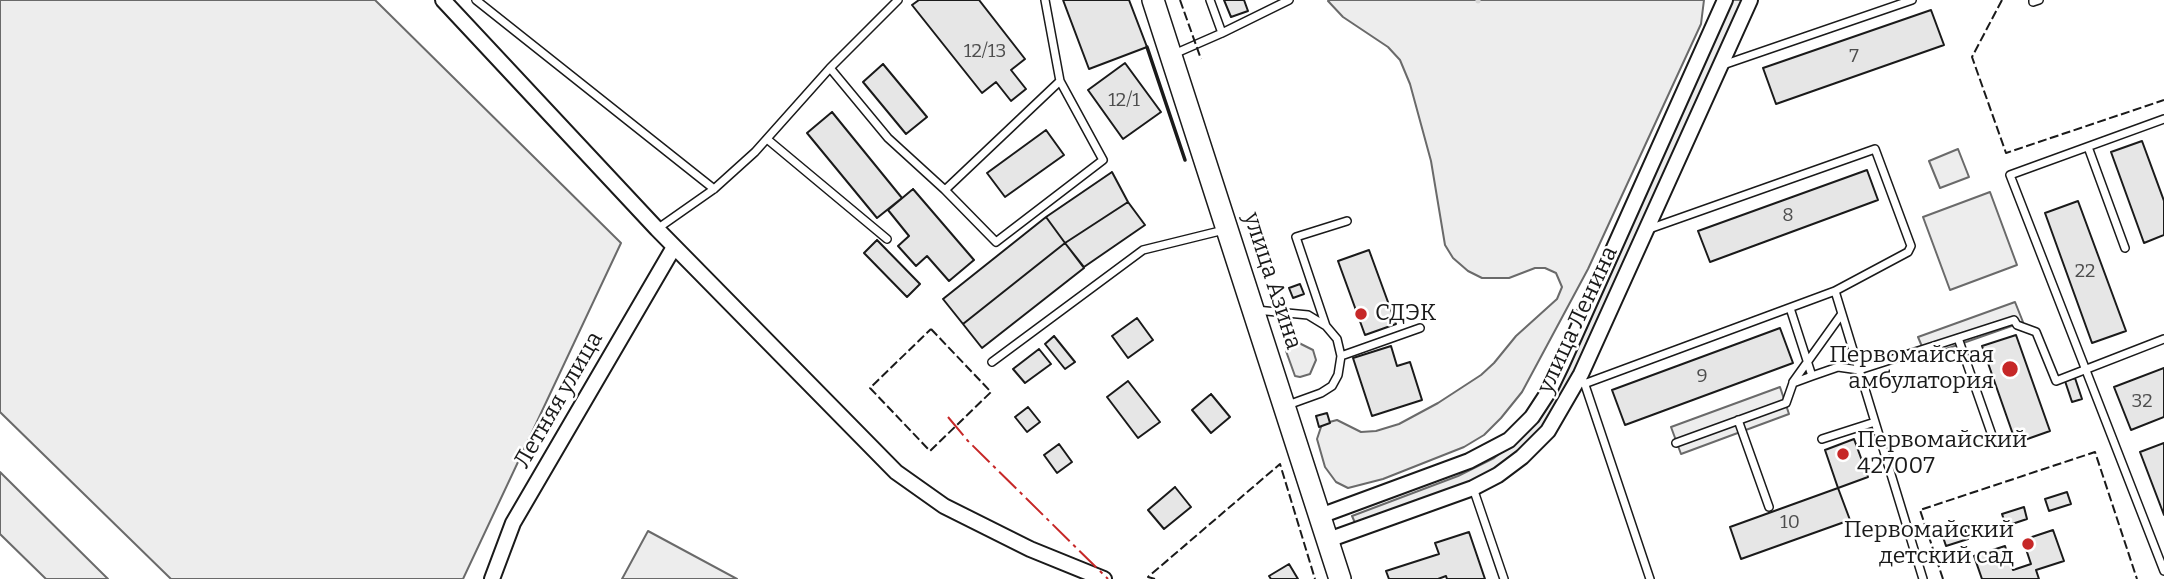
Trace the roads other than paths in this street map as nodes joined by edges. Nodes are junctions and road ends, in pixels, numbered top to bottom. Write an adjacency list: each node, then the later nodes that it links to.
1 (476, 0): 21 (lane)
2 (898, 0): 16 (lane)
3 (1045, 0): 17 (lane)
4 (1153, 0): 14 (street, улица Азина)
5 (1210, 0): 13 (lane)
6 (1289, 0): 13 (lane)
7 (1725, 0): 54 (street, улица Ленина)
8 (1750, 0): 15 (street, улица Ленина)
9 (1912, 0): 15 (lane)
10 (2032, 0): 11 (lane)
11 (2039, 0)
12 (445, 1): 24 (street)
13 (1222, 33): 14 (lane)
14 (1170, 56): 25 (street, улица Азина)
15 (1720, 67): 26 (street, улица Ленина)
16 (830, 68): 19 (lane); 22 (lane)
17 (1060, 81): 22 (lane); 22 (lane)
18 (2164, 119): 20 (lane)
19 (767, 139): 21 (lane); 27 (lane)
20 (2088, 147): 29 (lane); 41 (lane)
21 (714, 189): 24 (lane)
22 (945, 190)
23 (1347, 220): 34 (lane)
24 (657, 229): 28 (street)
25 (1228, 229): 32 (street, улица Азина); 40 (lane)
26 (1645, 230): 30 (lane); 44 (street, улица Ленина)
27 (887, 239)
28 (674, 247): 57 (street, Летняя улица); 58 (street)
29 (2125, 248)
30 (1835, 291): 31 (lane); 33 (lane)
31 (1790, 308): 39 (lane); 44 (lane)
32 (1254, 310): 34 (lane); 46 (street, улица Азина)
33 (1841, 315): 39 (lane); 42 (lane)
34 (1326, 326): 38 (lane)
35 (1420, 328): 38 (lane)
36 (1958, 338): 41 (lane); 42 (lane); 50 (lane)
37 (2164, 339): 41 (lane)
38 (1341, 356): 46 (lane)
39 (1808, 361): 43 (lane); 45 (lane)
40 (992, 362)
41 (2086, 369): 56 (lane)
42 (1859, 370): 43 (lane); 48 (lane)
43 (1812, 376): 45 (lane)
44 (1583, 379): 52 (street, улица Ленина); 61 (lane)
45 (1793, 383): 47 (lane)
46 (1285, 406): 54 (street, улица Азина)
47 (1738, 421): 51 (lane); 53 (lane)
48 (1875, 422): 49 (lane); 62 (lane)
49 (1822, 439)
50 (1994, 441)
51 (1676, 443)
52 (1473, 488): 55 (street, улица Ленина); 60 (lane)
53 (1769, 507)
54 (1320, 516): 55 (street, улица Азина)
55 (1328, 540): 59 (street, улица Азина)
56 (2164, 571)
57 (492, 579)
58 (1104, 579)
59 (1340, 579)
60 (1504, 579)
61 (1650, 579)
62 (1923, 579)

